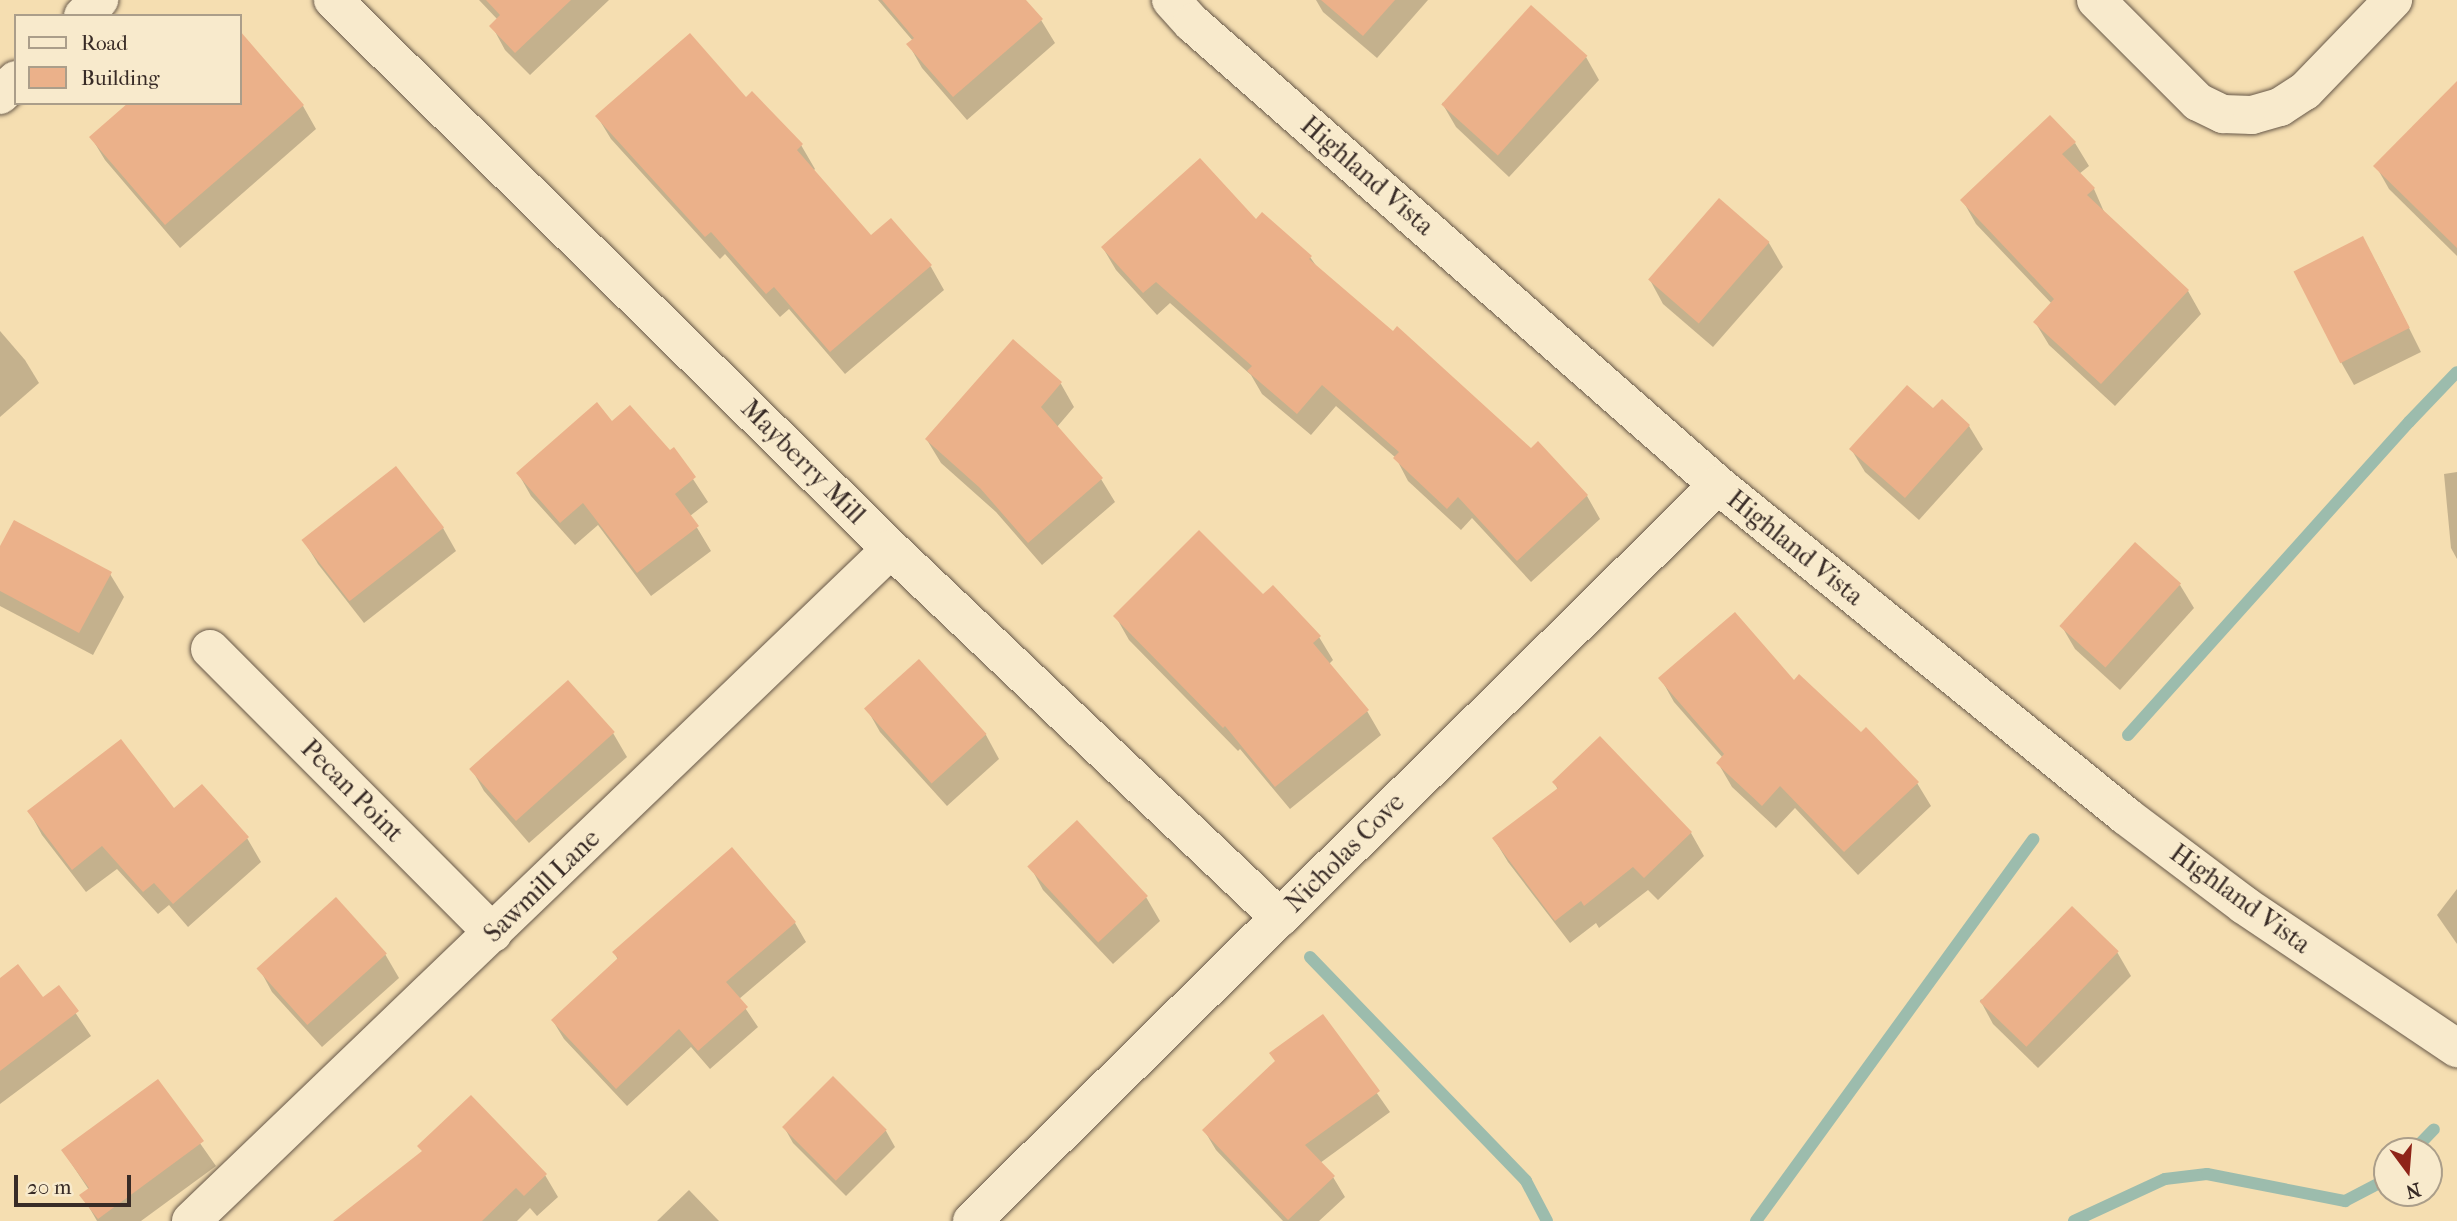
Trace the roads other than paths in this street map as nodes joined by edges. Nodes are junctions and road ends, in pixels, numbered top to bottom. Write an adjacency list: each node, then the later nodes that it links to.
1 (99, 0): 6 (street)
2 (333, 0): 10 (street, Mayberry Mill)
3 (1171, 0): 9 (street, Highland Vista)
4 (2096, 0): 5 (street)
5 (2393, 0)
6 (85, 14)
7 (14, 82): 8 (street)
8 (0, 95)
9 (1718, 485): 12 (street, Nicholas Cove); 14 (street, Highland Vista)
10 (891, 550): 12 (street, Mayberry Mill); 13 (street, Sawmill Lane)
11 (210, 649): 13 (street, Pecan Point)
12 (1280, 918): 16 (street, Nicholas Cove)
13 (494, 933): 15 (street, Sawmill Lane)
14 (2457, 1048)
15 (191, 1221)
16 (972, 1221)

